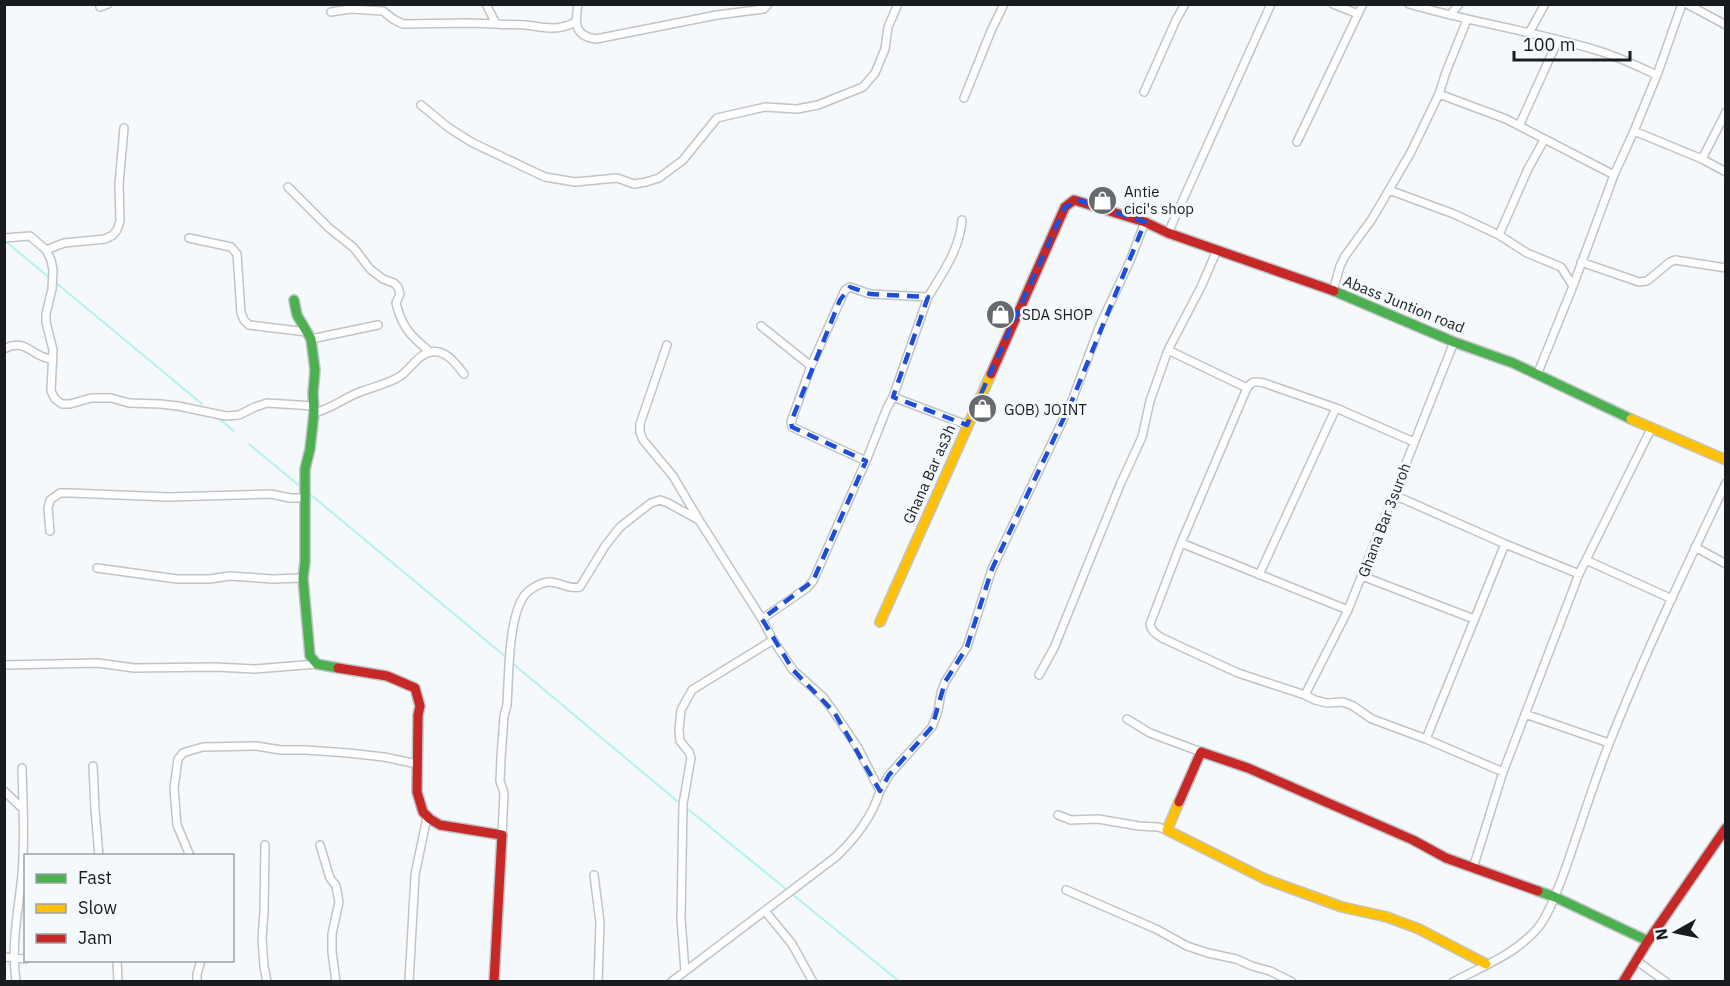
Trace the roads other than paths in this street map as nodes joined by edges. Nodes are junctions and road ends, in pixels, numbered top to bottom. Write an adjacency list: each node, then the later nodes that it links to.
1 (108, 4): 16 (street)
2 (486, 4): 23 (street)
3 (578, 4): 22 (street)
4 (768, 4): 22 (street)
5 (898, 4): 31 (street)
6 (1004, 4): 30 (street)
7 (1185, 4): 28 (street)
8 (1271, 4): 46 (street)
9 (1334, 4): 19 (street)
10 (1364, 4): 19 (street)
11 (1409, 4): 20 (street)
12 (1460, 4): 20 (street)
13 (1545, 4): 25 (street)
14 (1682, 4): 27 (street)
15 (1687, 4): 24 (street)
16 (100, 7)
17 (383, 8): 18 (street); 23 (street)
18 (331, 12)
19 (1358, 14): 37 (street)
20 (1450, 15): 21 (street)
21 (1467, 20): 25 (street); 29 (street)
22 (576, 22): 23 (street)
23 (496, 24)
24 (1725, 25)
25 (1529, 33): 26 (street)
26 (1558, 40): 27 (street); 33 (street)
27 (1657, 75): 35 (street)
28 (1144, 92)
29 (1439, 94): 33 (street); 42 (street)
30 (964, 98)
31 (421, 105)
32 (1725, 112): 38 (street)
33 (1519, 126): 36 (street)
34 (124, 128): 50 (street)
35 (1634, 131): 38 (street); 40 (street)
36 (1544, 140): 40 (street); 47 (street)
37 (1297, 142)
38 (1702, 159): 39 (street)
39 (1725, 172)
40 (1614, 175): 52 (street)
41 (288, 187): 65 (street)
42 (1389, 190): 47 (street); 55 (street)
43 (1065, 207): 45 (street, Abass Juntion road); 74 (street, Ghana Bar as3h)
44 (962, 220): 56 (street)
45 (1145, 222): 46 (street, Abass Juntion road); 114 (street)
46 (1168, 233): 51 (street, Abass Juntion road)
47 (1499, 235): 54 (street)
48 (4, 238): 50 (street)
49 (189, 238): 60 (street)
50 (46, 249): 66 (street)
51 (1217, 250): 55 (street, Abass Juntion road); 64 (street)
52 (1581, 262): 53 (street); 54 (street)
53 (1725, 268)
54 (1573, 286): 69 (street)
55 (1333, 291): 61 (street, Abass Juntion road)
56 (928, 297): 67 (street); 71 (street)
57 (294, 300): 60 (street)
58 (378, 325): 60 (street)
59 (761, 326): 67 (street)
60 (309, 336): 73 (street)
61 (1455, 342): 69 (street, Abass Juntion road); 76 (street, Ghana Bar 3suroh)
62 (667, 345): 82 (street)
63 (4, 349): 66 (street)
64 (1168, 350): 70 (street); 102 (street)
65 (430, 352): 68 (street); 73 (street)
66 (52, 359): 73 (street)
67 (812, 366): 78 (street)
68 (464, 374)
69 (1537, 375): 75 (street, Abass Juntion road)
70 (1247, 388): 72 (street); 84 (street)
71 (893, 398): 74 (street); 78 (street)
72 (1336, 408): 76 (street); 91 (street)
73 (314, 410): 81 (street)
74 (967, 425): 98 (street, Ghana Bar as3h)
75 (1651, 429): 77 (street, Abass Juntion road); 87 (street)
76 (1414, 442): 80 (street, Ghana Bar 3suroh)
77 (1725, 460)
78 (866, 461): 96 (street)
79 (1725, 483): 86 (street)
80 (1394, 495): 85 (street); 92 (street, Ghana Bar 3suroh)
81 (306, 498): 83 (street); 93 (street)
82 (699, 520): 96 (street); 120 (street)
83 (50, 531)
84 (1181, 543): 91 (street); 103 (street)
85 (1505, 544): 90 (street); 97 (street)
86 (1695, 548): 88 (street); 94 (street)
87 (1586, 560): 90 (street); 94 (street)
88 (1725, 564)
89 (97, 568): 93 (street)
90 (1580, 574): 104 (street)
91 (1259, 575): 95 (street)
92 (1362, 576): 95 (street, Ghana Bar 3suroh); 97 (street)
93 (303, 578): 100 (street)
94 (1672, 598): 107 (street)
95 (1348, 610): 103 (street, Ghana Bar 3suroh)
96 (762, 619): 99 (street)
97 (1474, 619): 106 (street)
98 (880, 622)
99 (773, 640): 114 (street); 138 (street)
100 (316, 664): 101 (street); 109 (street)
101 (4, 665)
102 (1039, 675)
103 (1305, 695): 106 (street)
104 (1525, 714): 107 (street); 112 (street)
105 (1127, 719): 108 (street)
106 (1426, 739): 112 (street)
107 (1609, 743): 128 (street)
108 (1201, 752): 119 (street); 125 (street)
109 (417, 764): 117 (street); 124 (street)
110 (93, 766): 123 (street)
111 (22, 768): 115 (street)
112 (1503, 772): 125 (street)
113 (4, 791): 115 (street)
114 (880, 791): 129 (street)
115 (22, 808): 132 (street)
116 (1058, 815): 119 (street)
117 (427, 818): 120 (street); 144 (street)
118 (1725, 828): 130 (street)
119 (1167, 830): 137 (street)
120 (502, 835): 145 (street)
121 (265, 845): 142 (street)
122 (320, 845): 143 (street)
123 (99, 854)
124 (190, 854)
125 (1473, 868): 128 (street)
126 (594, 874): 146 (street)
127 (1066, 891): 149 (street)
128 (1555, 897): 130 (street); 137 (street)
129 (765, 910): 138 (street); 148 (street)
130 (1648, 941): 136 (street)
131 (4, 957): 132 (street)
132 (13, 958): 133 (street); 139 (street)
133 (24, 959)
134 (115, 962): 140 (street)
135 (200, 962): 141 (street)
136 (1637, 962): 151 (street); 152 (street)
137 (1486, 964): 150 (street)
138 (685, 971): 147 (street)
139 (16, 981)
140 (118, 981)
141 (197, 981)
142 (267, 981)
143 (336, 981)
144 (409, 981)
145 (494, 981)
146 (598, 981)
147 (671, 981)
148 (813, 981)
149 (1292, 981)
150 (1453, 981)
151 (1623, 981)
152 (1666, 981)

